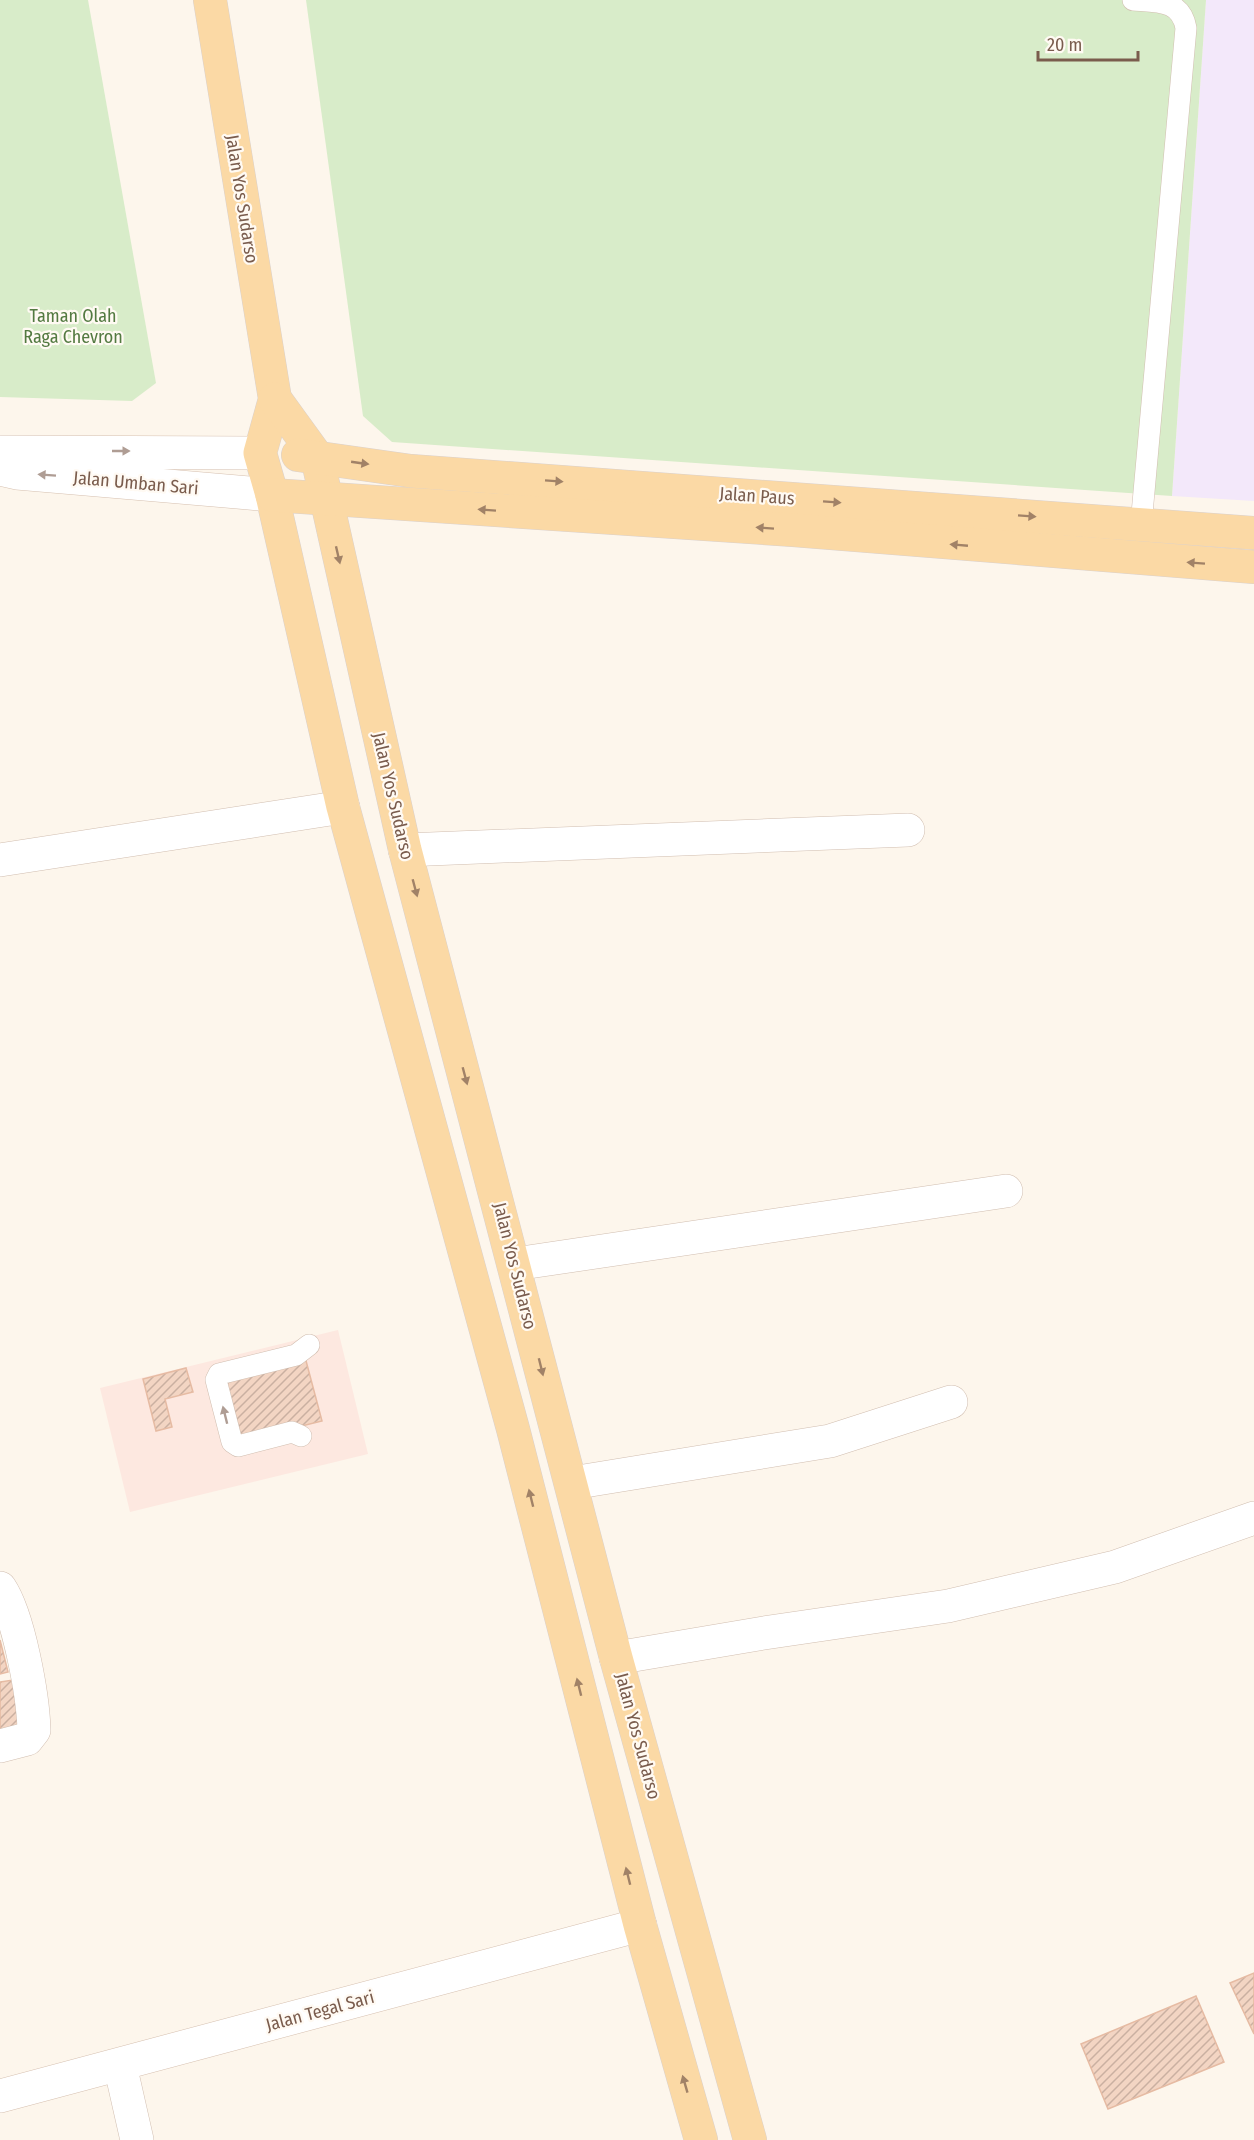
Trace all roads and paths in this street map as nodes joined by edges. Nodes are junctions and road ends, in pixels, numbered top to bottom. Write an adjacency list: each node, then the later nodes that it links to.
1 (210, 0): 3 (main road, Jalan Yos Sudarso)
2 (1133, 0): 10 (lane)
3 (275, 399): 5 (main road, Jalan Yos Sudarso); 6 (main road, Jalan Yos Sudarso)
4 (0, 452): 5 (street, Jalan Umban Sari, one-way to 5)
5 (260, 453): 6 (main road, Jalan Paus); 8 (main road)
6 (317, 457): 9 (main road, Jalan Yos Sudarso); 10 (main road, Jalan Paus, one-way to 10)
7 (0, 469): 8 (street, Jalan Umban Sari, one-way to 7)
8 (272, 495): 9 (main road, Jalan Paus); 13 (main road)
9 (325, 498): 12 (main road, Jalan Paus, one-way to 9); 15 (main road, Jalan Yos Sudarso, one-way to 15)
10 (1141, 525): 11 (main road, Jalan Paus)
11 (1254, 533)
12 (1254, 567)
13 (343, 807): 16 (street); 22 (main road)
14 (908, 830): 15 (street)
15 (405, 850): 18 (main road, Jalan Yos Sudarso, one-way to 18)
16 (0, 860)
17 (1006, 1191): 18 (street)
18 (515, 1263): 21 (main road, Jalan Yos Sudarso, one-way to 21)
19 (309, 1345): 23 (lane, one-way to 19)
20 (951, 1402): 24 (street)
21 (554, 1422): 22 (main road); 24 (main road, Jalan Yos Sudarso)
22 (513, 1430): 29 (main road, one-way to 22)
23 (301, 1437)
24 (572, 1483): 27 (main road, Jalan Yos Sudarso)
25 (1254, 1518): 27 (street)
26 (0, 1588): 28 (street)
27 (616, 1658): 34 (main road, Jalan Yos Sudarso)
28 (0, 1746)
29 (640, 1925): 30 (street, Jalan Tegal Sari); 33 (main road, one-way to 29)
30 (120, 2065): 31 (street, Jalan Tegal Sari); 32 (street)
31 (0, 2096)
32 (137, 2140)
33 (701, 2140)
34 (750, 2140)

